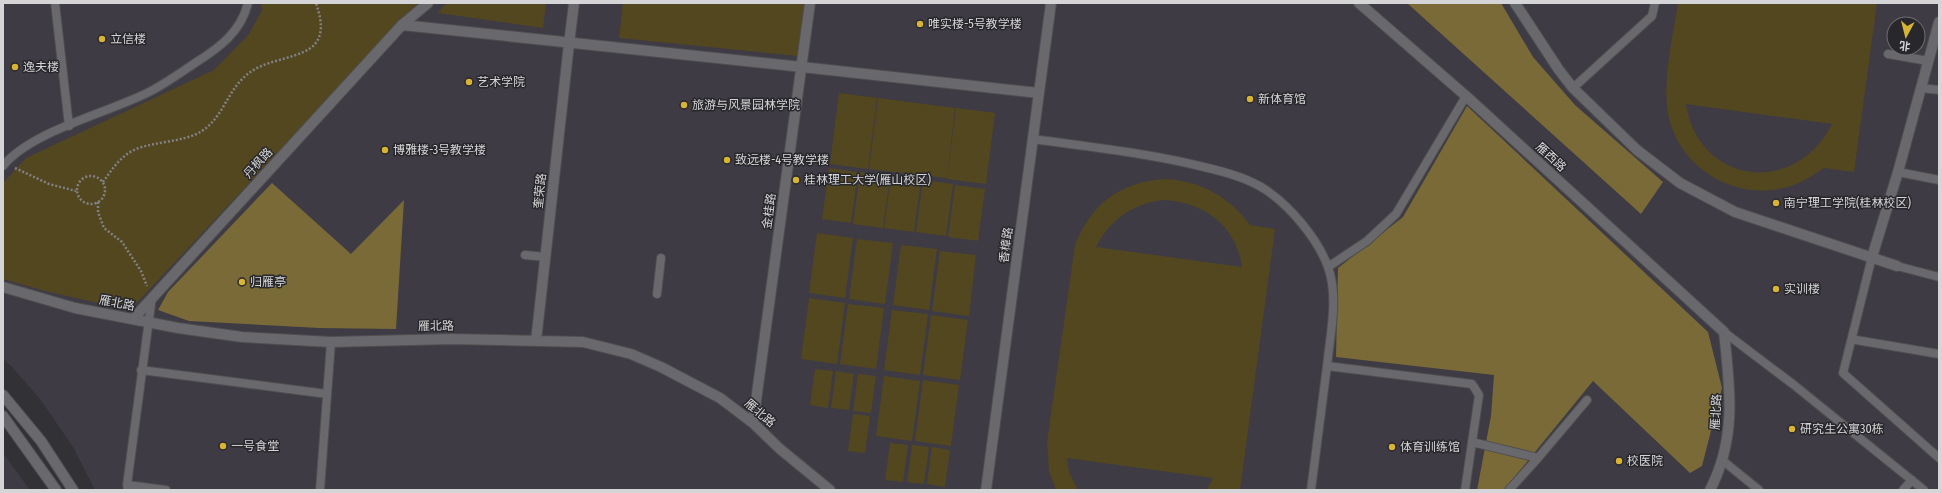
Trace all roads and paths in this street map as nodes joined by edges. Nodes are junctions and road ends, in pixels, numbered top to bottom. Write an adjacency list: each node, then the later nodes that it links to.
1 (55, 3): 22 (lane)
2 (248, 3): 22 (lane)
3 (316, 3): 27 (path)
4 (428, 3): 12 (street, 丹枫路)
5 (574, 3): 13 (street, 奎荣路)
6 (810, 3): 16 (street, 金桂路)
7 (1051, 3): 20 (street, 香樟路)
8 (1359, 3): 21 (street, 雁西路)
9 (1515, 3): 17 (street)
10 (1655, 3): 17 (lane)
11 (1939, 22): 15 (street)
12 (402, 25): 13 (street); 39 (street, 丹枫路)
13 (569, 44): 16 (street); 31 (street, 奎荣路)
14 (1899, 56): 15 (lane)
15 (1928, 61): 18 (street)
16 (802, 67): 20 (street); 53 (street, 金桂路)
17 (1573, 88): 32 (street)
18 (1921, 88): 19 (lane); 25 (street)
19 (1939, 90)
20 (1039, 93): 23 (street, 香樟路)
21 (1466, 96): 35 (lane); 42 (street, 雁西路)
22 (69, 126): 24 (lane)
23 (1033, 139): 35 (lane); 65 (street, 香樟路)
24 (5, 164): 28 (path)
25 (1898, 172): 26 (lane); 32 (street)
26 (1939, 180)
27 (103, 182): 28 (path); 29 (path)
28 (76, 191): 29 (path)
29 (98, 202): 39 (path)
30 (525, 255): 31 (lane)
31 (546, 257): 43 (street, 奎荣路)
32 (1872, 257): 34 (street); 56 (lane)
33 (661, 258): 38 (lane)
34 (1897, 266): 36 (lane)
35 (1328, 267): 47 (lane)
36 (1939, 277)
37 (3, 286): 40 (street, 雁北路)
38 (657, 294)
39 (152, 297): 40 (street, 丹枫路); 41 (lane)
40 (133, 319): 41 (street, 雁北路)
41 (148, 322): 45 (street, 雁北路); 48 (lane)
42 (1724, 332): 57 (street, 雁北路); 58 (lane)
43 (536, 340): 45 (street, 雁北路); 53 (street, 雁北路)
44 (1856, 340): 46 (lane)
45 (332, 342): 49 (lane)
46 (1939, 354)
47 (1327, 366): 54 (lane); 66 (lane)
48 (141, 370): 49 (lane); 59 (lane)
49 (327, 394): 63 (lane)
50 (3, 395): 61 (street)
51 (1587, 400): 55 (lane)
52 (3, 416): 60 (street)
53 (753, 423): 64 (street, 雁北路)
54 (1472, 442): 55 (lane); 67 (lane)
55 (1538, 458): 68 (lane)
56 (1939, 458)
57 (1722, 460): 69 (street, 雁北路); 70 (lane)
58 (1912, 480): 71 (lane); 72 (lane)
59 (128, 487): 62 (lane)
60 (56, 490)
61 (73, 490)
62 (166, 490)
63 (320, 490)
64 (830, 490)
65 (986, 490)
66 (1311, 490)
67 (1465, 490)
68 (1510, 490)
69 (1710, 490)
70 (1759, 490)
71 (1903, 490)
72 (1924, 490)

